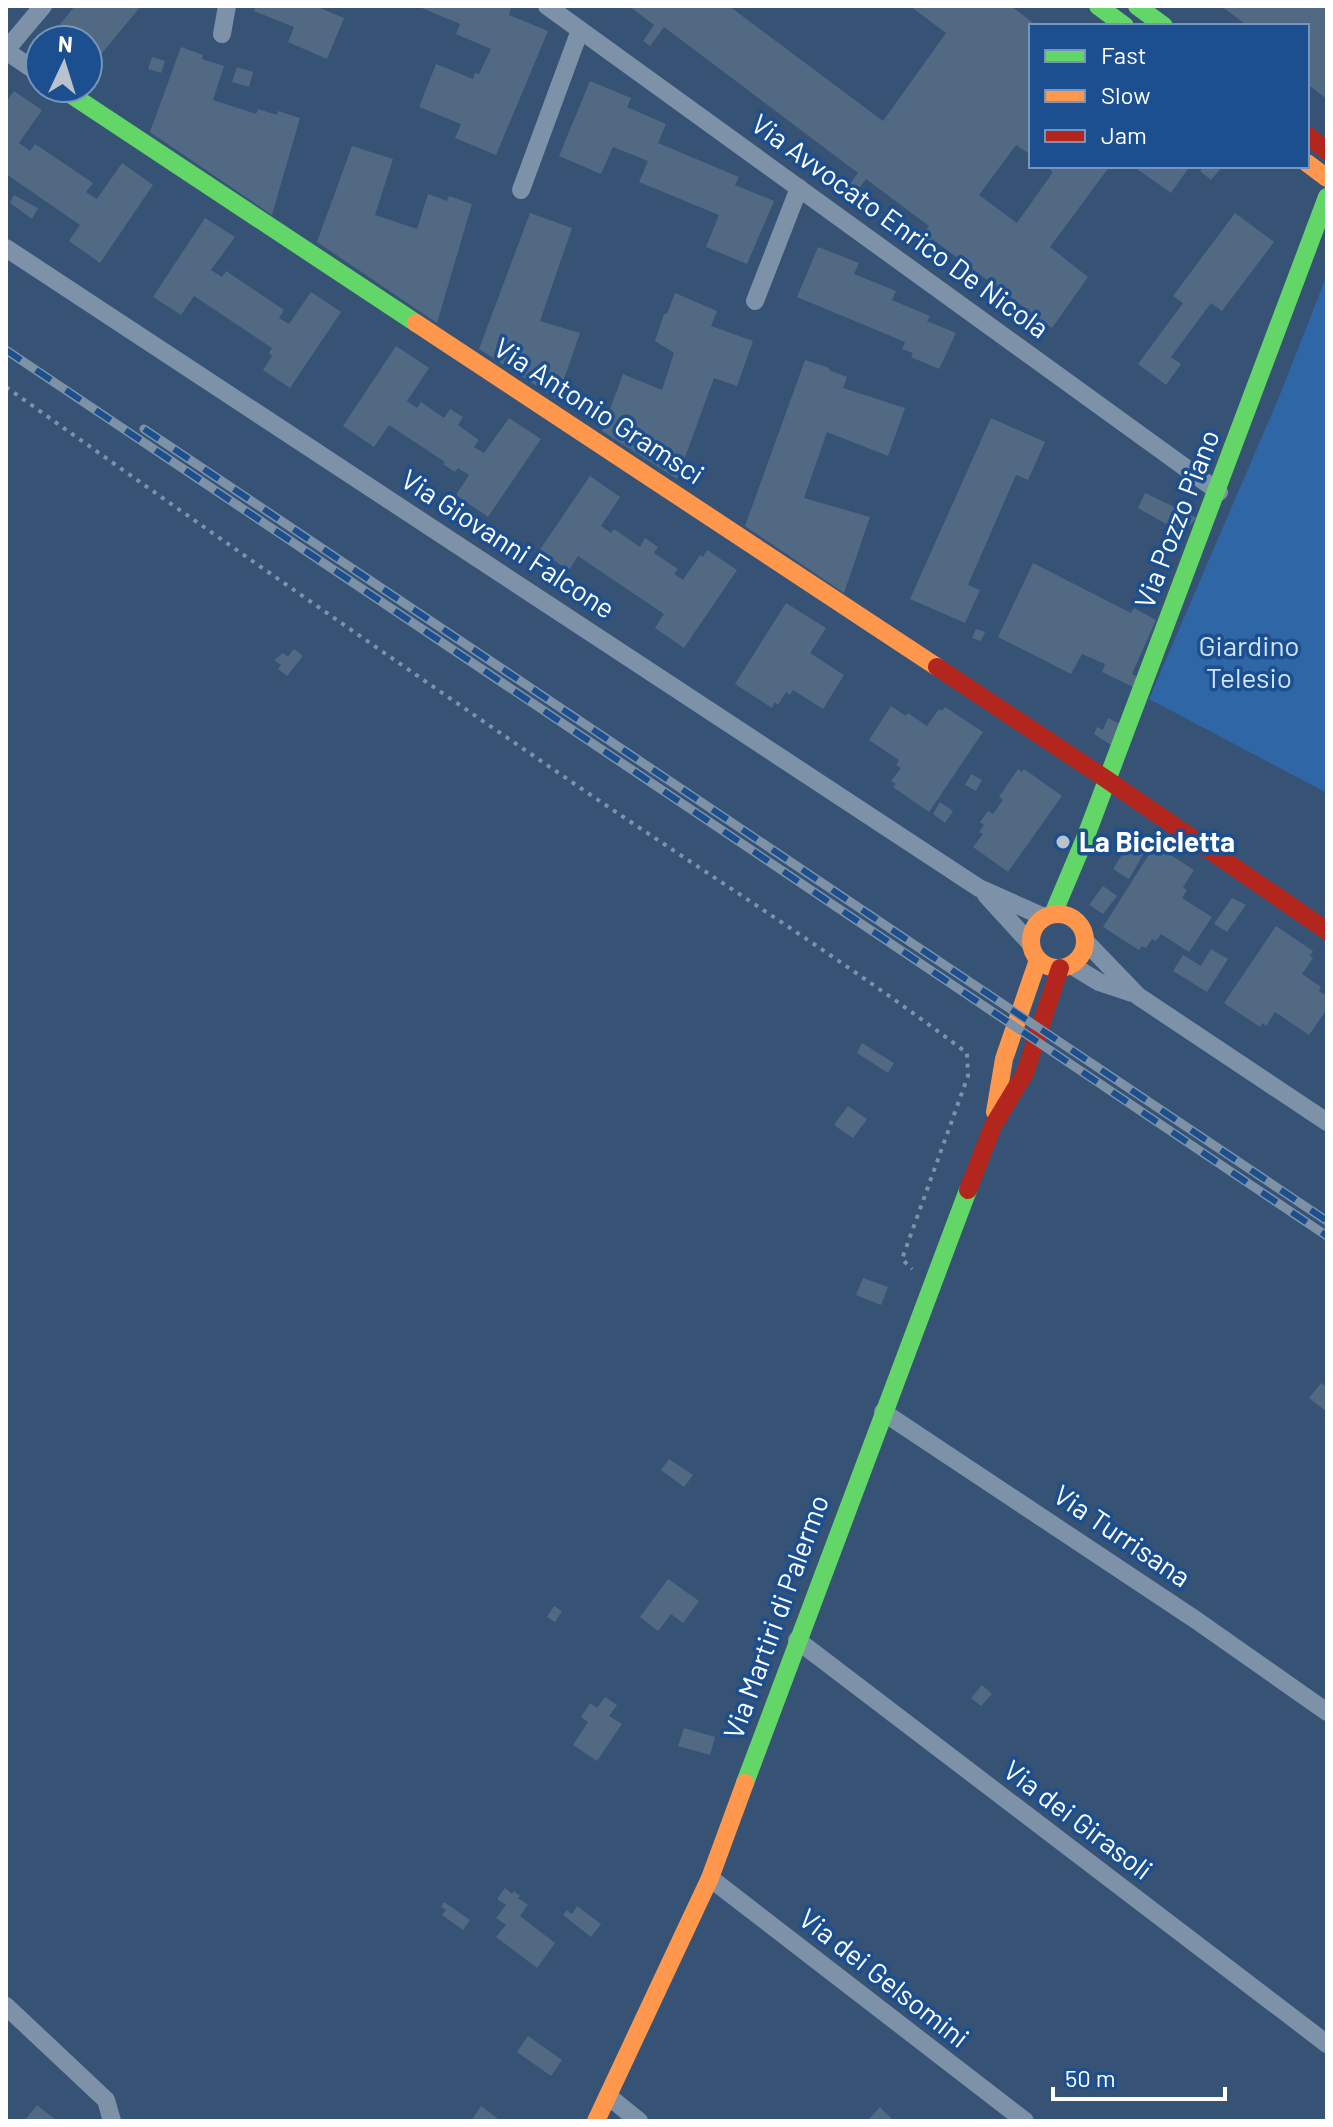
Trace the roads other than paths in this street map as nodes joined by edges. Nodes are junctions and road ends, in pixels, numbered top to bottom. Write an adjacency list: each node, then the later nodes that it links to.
1 (43, 6): 10 (street)
2 (227, 6): 9 (street)
3 (547, 6): 8 (street, Via Avvocato Enrico De Nicola)
4 (1098, 6): 6 (street)
5 (1137, 6): 7 (street)
6 (1122, 24)
7 (1161, 24)
8 (580, 30): 17 (street, Via Avvocato Enrico De Nicola); 18 (street)
9 (222, 34)
10 (6, 51): 11 (street)
11 (24, 63)
12 (85, 104): 23 (street, Via Antonio Gramsci)
13 (1309, 137): 14 (street)
14 (1327, 151)
15 (1309, 164): 16 (street)
16 (1327, 178)
17 (799, 188): 21 (street); 22 (street, Via Avvocato Enrico De Nicola)
18 (521, 190)
19 (1327, 197): 22 (street, Via Pozzo Piano)
20 (6, 248): 25 (street, Via Giovanni Falcone)
21 (755, 301)
22 (1219, 492): 23 (street, Via Pozzo Piano)
23 (1106, 779): 24 (street, Via Pozzo Piano); 28 (street, Via Antonio Gramsci)
24 (1079, 860): 26 (street, Via Pozzo Piano); 27 (street, Via Pozzo Piano)
25 (979, 888): 26 (street, Via Giovanni Falcone); 30 (street, Via Giovanni Falcone)
26 (1049, 916): 27 (street); 30 (street, Via Pozzo Piano)
27 (1074, 919): 29 (street)
28 (1327, 931)
29 (1085, 941): 31 (street); 32 (street)
30 (1034, 952): 31 (street); 34 (street, Via Pozzo Piano)
31 (1066, 967): 32 (street); 34 (street)
32 (1138, 996): 33 (street)
33 (1327, 1122)
34 (993, 1126): 35 (street, Via Martiri di Palermo)
35 (883, 1412): 36 (street, Via Martiri di Palermo); 37 (street, Via Turrisana)
36 (797, 1640): 38 (street, Via Martiri di Palermo); 40 (street, Via dei Girasoli)
37 (1327, 1712)
38 (710, 1878): 41 (street, Via Martiri di Palermo); 45 (street, Via dei Gelsomini)
39 (6, 2006): 42 (street)
40 (1327, 2044)
41 (608, 2096): 43 (street, Via Martiri di Palermo); 44 (street)
42 (112, 2121)
43 (596, 2121)
44 (639, 2121)
45 (1025, 2121)

